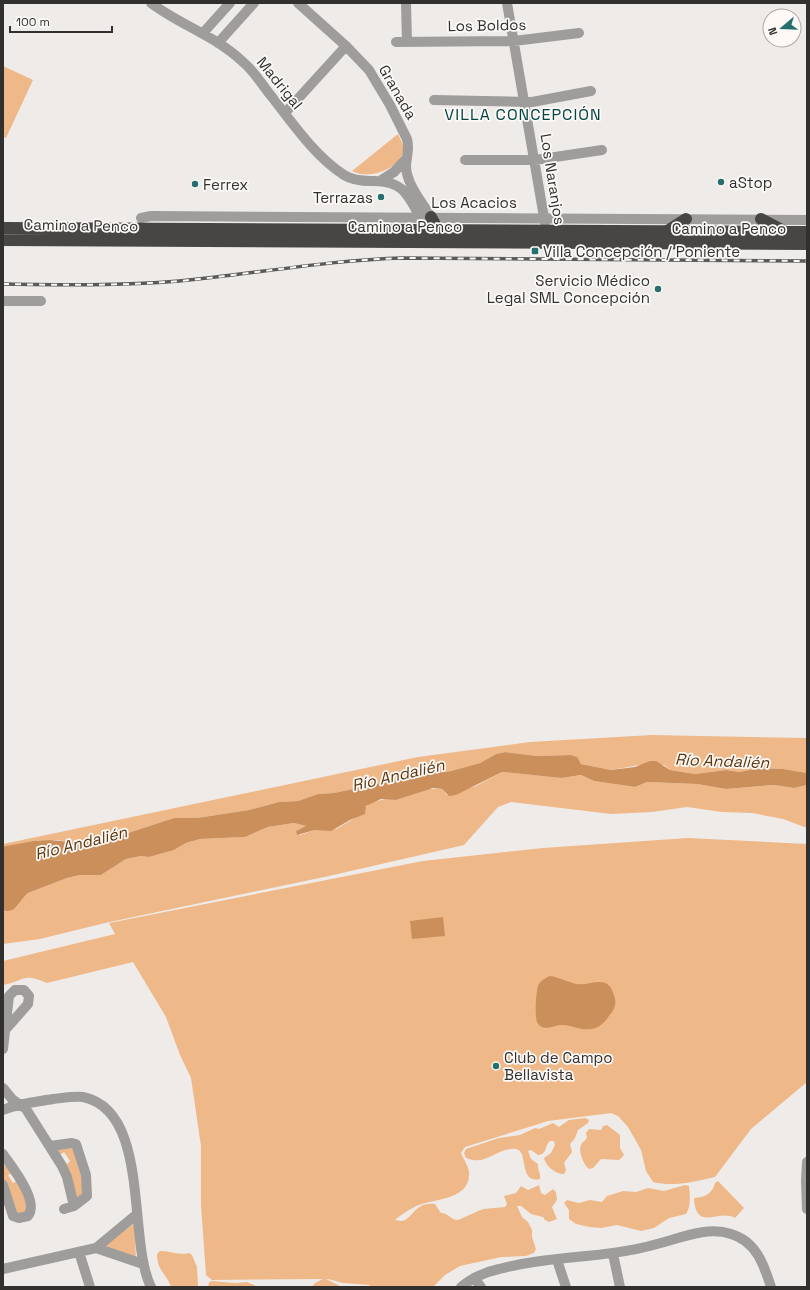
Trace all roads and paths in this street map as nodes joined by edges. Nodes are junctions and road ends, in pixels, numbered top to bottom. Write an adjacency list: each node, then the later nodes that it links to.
1 (151, 3): 7 (street, Madrigal)
2 (230, 3): 8 (street)
3 (254, 3): 11 (street)
4 (298, 3): 14 (street, Granada)
5 (406, 3): 13 (street)
6 (507, 3): 10 (street, Los Naranjos)
7 (162, 6): 8 (street, Madrigal)
8 (203, 33): 11 (street, Madrigal)
9 (579, 33): 10 (street, Los Boldos)
10 (514, 41): 13 (street, Los Boldos); 17 (street, Los Naranjos)
11 (218, 42): 18 (street, Madrigal)
12 (396, 42): 13 (street, Los Boldos)
13 (407, 42)
14 (346, 46): 18 (street); 20 (street, Granada)
15 (591, 91): 17 (street)
16 (434, 100): 17 (street)
17 (524, 102): 22 (street, Los Naranjos)
18 (285, 113): 23 (street, Madrigal)
19 (602, 150): 22 (street)
20 (407, 158): 23 (street); 24 (street, Granada)
21 (465, 160): 22 (street)
22 (535, 160): 25 (street, Los Naranjos)
23 (380, 181): 24 (street, Madrigal)
24 (425, 217): 25 (street, Los Acacios); 26 (street, Los Acacios); 32 (highway)
25 (545, 217): 27 (street, Los Acacios); 33 (street, Los Naranjos)
26 (141, 218): 31 (highway)
27 (686, 219): 28 (street, Los Acacios); 34 (highway)
28 (761, 219): 29 (street, Los Acacios); 35 (highway)
29 (807, 220)
30 (3, 228): 31 (highway, Camino a Penco)
31 (132, 229): 32 (highway, Camino a Penco)
32 (438, 230): 33 (highway, Camino a Penco)
33 (546, 230): 34 (highway, Camino a Penco); 38 (street, Los Naranjos)
34 (664, 231): 35 (highway, Camino a Penco)
35 (787, 232): 36 (highway, Camino a Penco)
36 (807, 232)
37 (3, 240): 38 (highway, Camino a Penco)
38 (547, 243): 39 (highway, Camino a Penco)
39 (807, 244)
40 (3, 301): 41 (street)
41 (41, 302)
42 (6, 1029): 43 (street)
43 (3, 1049)
44 (3, 1088): 45 (street)
45 (21, 1104): 46 (street); 47 (street); 52 (street)
46 (3, 1110)
47 (50, 1146): 47 (street)
48 (4, 1159): 50 (street)
49 (807, 1162): 51 (street)
50 (3, 1185)
51 (807, 1209)
52 (137, 1214): 53 (street); 57 (street)
53 (96, 1248): 54 (street); 57 (street)
54 (79, 1252): 58 (street); 60 (street)
55 (613, 1254): 56 (street); 65 (street); 66 (street)
56 (557, 1260): 59 (street); 64 (street)
57 (143, 1264): 61 (street)
58 (3, 1270)
59 (474, 1278): 62 (street); 63 (street)
60 (90, 1287)
61 (151, 1287)
62 (461, 1287)
63 (481, 1287)
64 (566, 1287)
65 (620, 1287)
66 (771, 1287)

